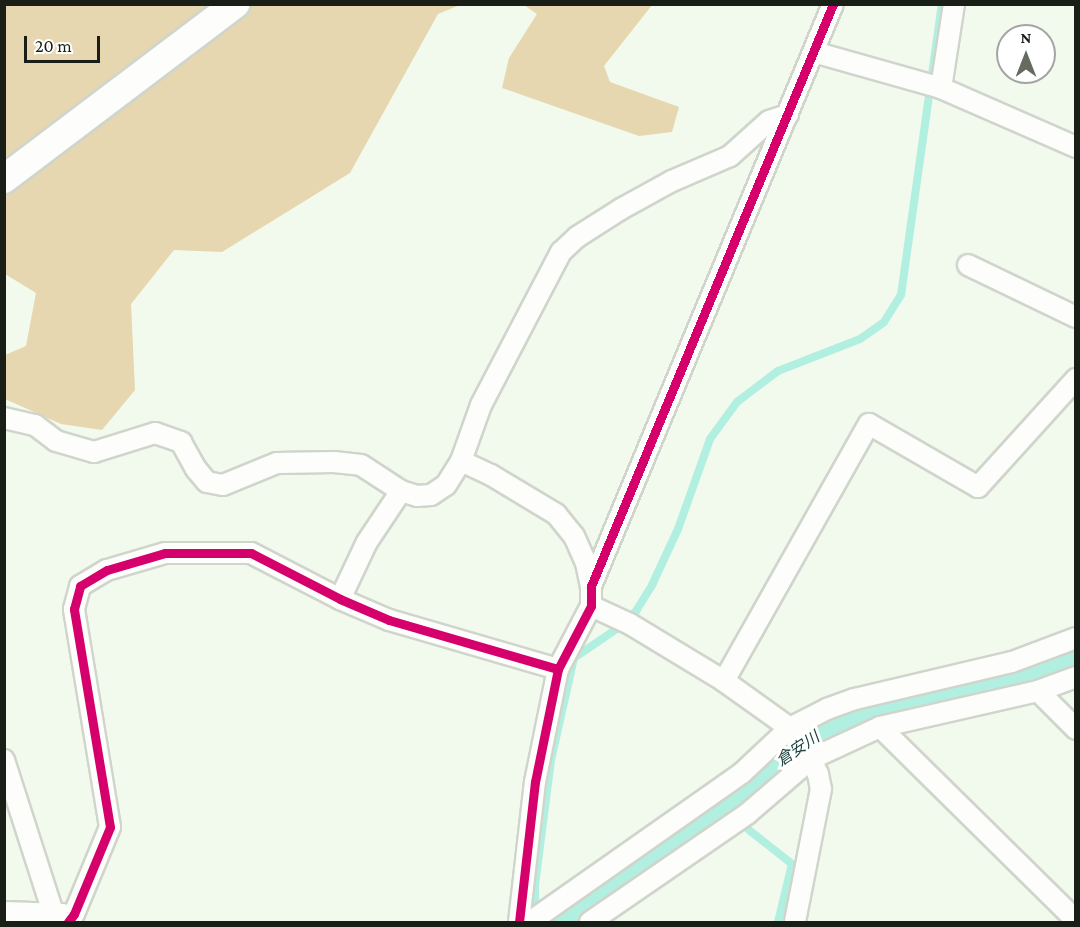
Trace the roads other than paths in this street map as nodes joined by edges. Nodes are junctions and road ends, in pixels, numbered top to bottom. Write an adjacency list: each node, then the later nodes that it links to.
1 (235, 4): 8 (street)
2 (833, 4): 4 (street)
3 (954, 4): 5 (street)
4 (814, 52): 5 (street); 6 (street)
5 (933, 86): 7 (street)
6 (788, 115): 13 (street); 15 (street)
7 (1076, 147)
8 (4, 179)
9 (968, 265): 10 (street)
10 (1076, 317)
11 (1076, 379): 21 (street)
12 (4, 418): 14 (street)
13 (461, 461): 14 (street); 15 (street)
14 (401, 491): 16 (street)
15 (591, 586): 17 (street)
16 (340, 599): 19 (street); 29 (street)
17 (591, 606): 19 (street); 21 (street)
18 (1076, 638): 25 (street)
19 (558, 669): 31 (street)
20 (1076, 677): 22 (street)
21 (724, 681): 25 (street)
22 (1038, 691): 23 (street); 24 (street)
23 (880, 727): 26 (street); 30 (street)
24 (1076, 729)
25 (792, 732): 26 (street); 32 (street)
26 (810, 757): 33 (street); 34 (street)
27 (4, 760): 29 (street)
28 (4, 912): 29 (street)
29 (65, 917)
30 (1076, 920)
31 (519, 922)
32 (530, 922)
33 (590, 922)
34 (795, 922)

